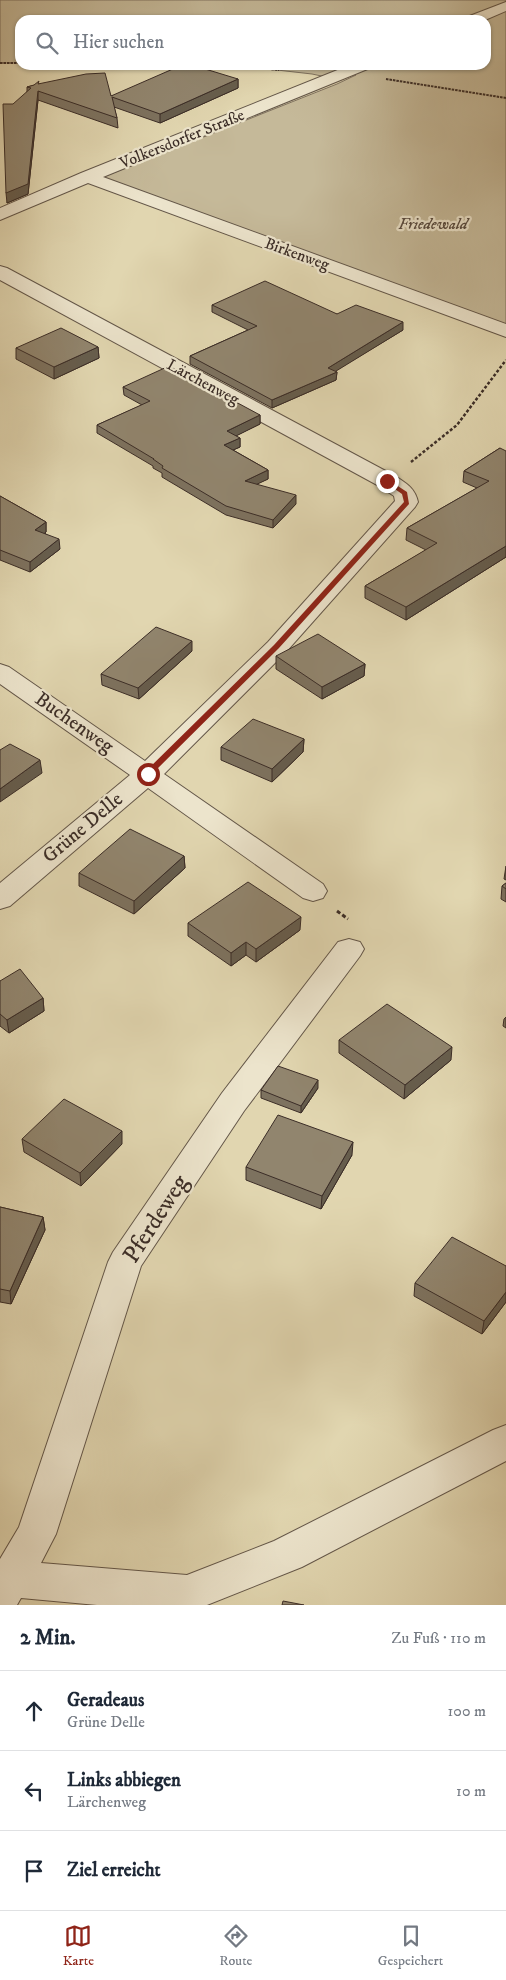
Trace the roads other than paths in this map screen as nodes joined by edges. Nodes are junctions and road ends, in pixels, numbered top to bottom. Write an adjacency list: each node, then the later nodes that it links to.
1 (506, 6): 2 (street)
2 (484, 15)
3 (353, 70): 4 (street, Volkersdorfer Straße)
4 (87, 177): 5 (street, Volkersdorfer Straße); 7 (street, Birkenweg)
5 (0, 215)
6 (0, 272): 8 (street, Lärchenweg)
7 (506, 331)
8 (396, 487): 10 (street, Grüne Delle)
9 (0, 672): 10 (street, Buchenweg)
10 (148, 774): 11 (street, Buchenweg); 12 (street, Grüne Delle)
11 (313, 891)
12 (0, 898)
13 (349, 949): 15 (street, Pferdeweg)
14 (506, 1442): 15 (street, Pferdeweg)
15 (3, 1585)

